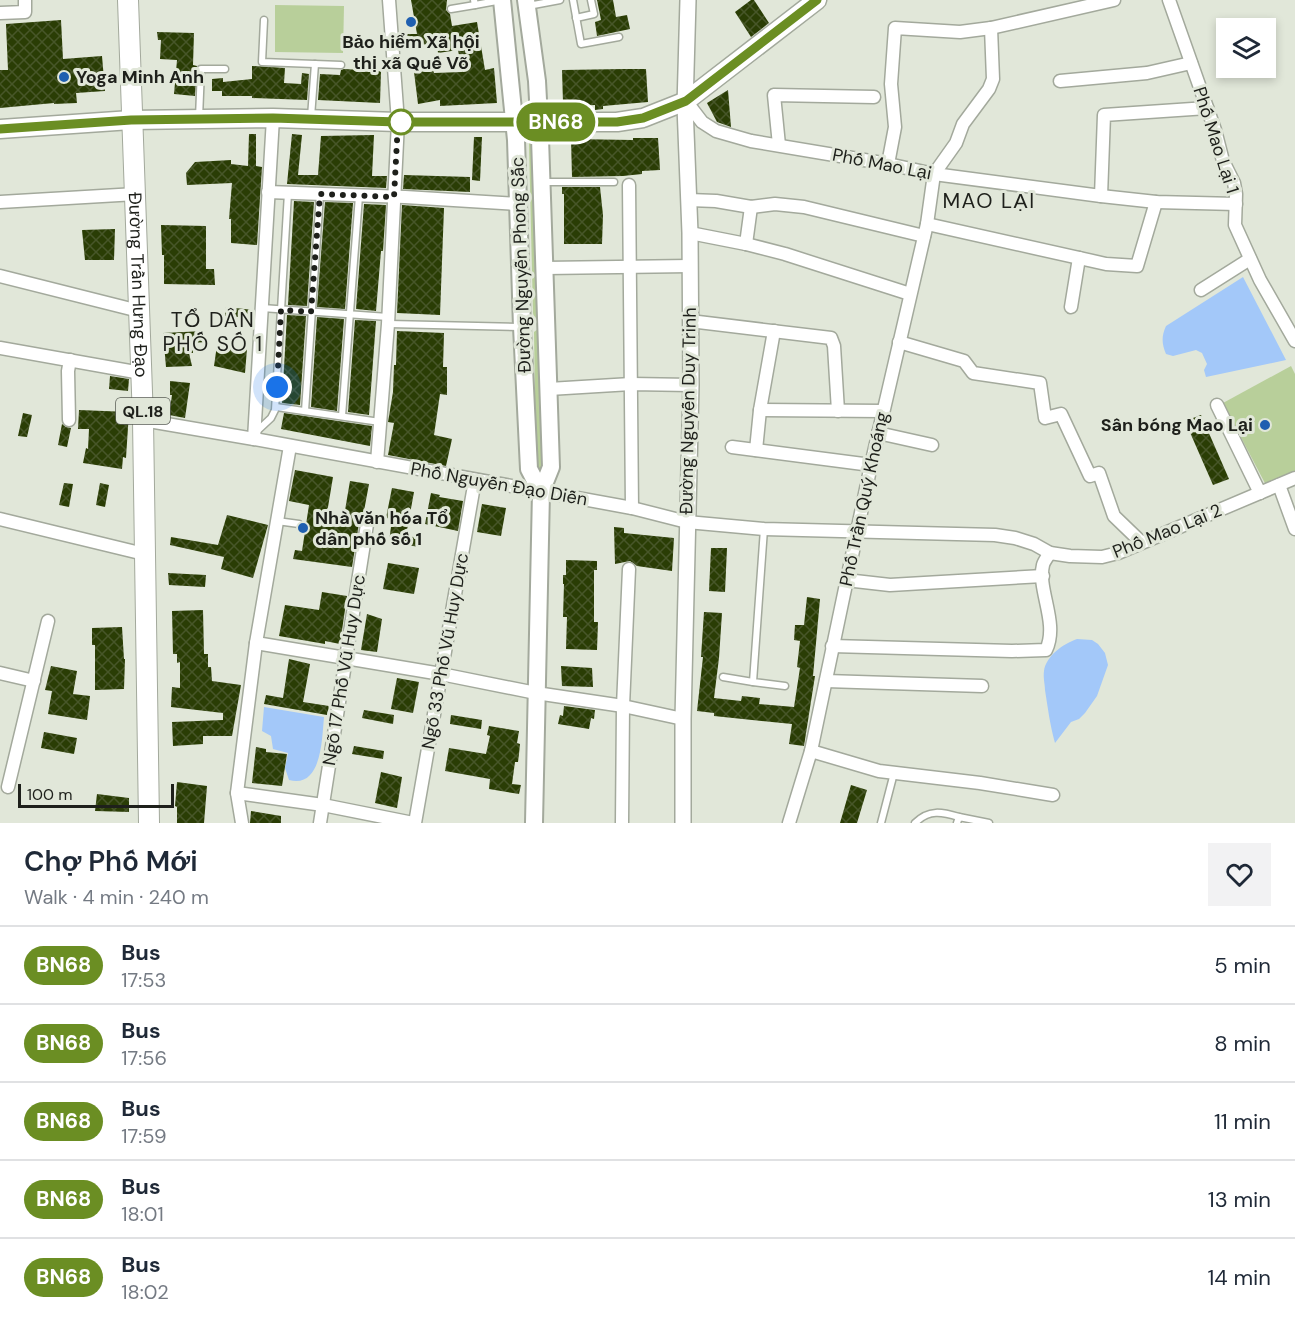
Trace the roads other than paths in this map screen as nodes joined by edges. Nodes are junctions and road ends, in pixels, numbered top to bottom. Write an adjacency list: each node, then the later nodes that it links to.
1 (128, 0): 31 (highway, Đường Trần Hưng Đạo / QL.18)
2 (389, 0): 32 (street)
3 (502, 0): 11 (lane); 33 (main road, Đường Nguyễn Phong Sắc)
4 (560, 0): 12 (lane)
5 (573, 0): 16 (lane)
6 (591, 0): 16 (lane)
7 (688, 0): 26 (street, Đường Nguyễn Duy Trinh)
8 (817, 0): 26 (main road)
9 (1113, 0): 18 (street)
10 (1169, 0): 20 (street, Phố Mao Lại 1)
11 (475, 2): 14 (lane)
12 (527, 3): 34 (main road, Đường Nguyễn Phong Sắc)
13 (25, 6): 15 (street)
14 (451, 9)
15 (0, 13)
16 (576, 18): 19 (lane)
17 (264, 20): 21 (lane)
18 (991, 28): 37 (street); 38 (street)
19 (619, 37)
20 (1191, 63): 24 (street); 27 (street, Phố Mao Lại 1)
21 (315, 64): 22 (lane); 30 (lane)
22 (341, 65)
23 (225, 69): 29 (lane)
24 (1060, 81)
25 (874, 98): 36 (street)
26 (686, 101): 34 (main road); 36 (street, Phố Mao Lại); 49 (street, Đường Nguyễn Duy Trinh)
27 (1207, 108): 47 (street); 53 (street, Phố Mao Lại 1)
28 (273, 118): 29 (main road); 30 (main road); 42 (street)
29 (199, 119): 31 (main road)
30 (311, 119): 32 (main road)
31 (131, 120): 35 (main road); 44 (highway, Đường Trần Hưng Đạo / QL.18)
32 (398, 122): 33 (main road); 48 (street)
33 (515, 122): 34 (main road); 52 (main road, Đường Nguyễn Phong Sắc)
34 (539, 122): 39 (main road, Đường Nguyễn Phong Sắc)
35 (0, 129)
36 (779, 145): 37 (street, Phố Mao Lại)
37 (888, 164): 38 (street, Phố Mao Lại)
38 (934, 174): 47 (street, Phố Mao Lại); 55 (street, Phố Trần Quý Khoáng)
39 (542, 182): 40 (lane); 62 (main road, Đường Nguyễn Phong Sắc)
40 (614, 182)
41 (629, 185): 60 (street)
42 (268, 192): 43 (street); 67 (street)
43 (288, 192): 45 (street); 69 (lane)
44 (136, 194): 50 (street); 68 (highway, Đường Trần Hưng Đạo / QL.18)
45 (320, 194): 46 (street); 70 (lane)
46 (359, 195): 48 (street); 71 (lane)
47 (1101, 196): 51 (street, Phố Mao Lại)
48 (394, 197): 52 (street); 72 (street)
49 (689, 200): 54 (street); 56 (street, Đường Nguyễn Duy Trinh)
50 (0, 202)
51 (1156, 202): 53 (street, Phố Mao Lại); 58 (street)
52 (518, 204): 75 (main road, Đường Nguyễn Phong Sắc)
53 (1236, 204): 59 (street, Phố Mao Lại 1)
54 (752, 207): 55 (street); 57 (street)
55 (925, 230): 58 (street); 65 (street, Phố Trần Quý Khoáng)
56 (690, 233): 57 (street); 61 (street, Đường Nguyễn Duy Trinh)
57 (746, 244): 65 (street)
58 (1079, 258): 66 (street)
59 (1250, 259): 64 (street); 77 (street, Phố Mao Lại 1)
60 (630, 267): 61 (street); 62 (street); 82 (street)
61 (690, 267): 73 (street, Đường Nguyễn Duy Trinh)
62 (545, 268): 74 (main road, Đường Nguyễn Phong Sắc)
63 (0, 276): 68 (street)
64 (1201, 290)
65 (910, 294): 78 (street, Phố Trần Quý Khoáng)
66 (1071, 307)
67 (262, 308): 69 (lane); 96 (street)
68 (139, 310): 81 (highway, Đường Trần Hưng Đạo / QL.18)
69 (281, 310): 70 (lane); 86 (lane)
70 (311, 312): 71 (lane); 88 (lane)
71 (350, 314): 72 (lane); 91 (lane)
72 (388, 320): 75 (lane); 94 (street)
73 (690, 321): 76 (street); 83 (street, Đường Nguyễn Duy Trinh)
74 (547, 325): 75 (main road); 84 (main road, Đường Nguyễn Phong Sắc)
75 (522, 327): 106 (main road, Đường Nguyễn Phong Sắc)
76 (774, 331): 87 (street); 89 (street)
77 (1295, 341)
78 (899, 342): 90 (street, Phố Trần Quý Khoáng); 117 (street)
79 (0, 348): 80 (street)
80 (70, 360): 81 (street); 92 (street)
81 (141, 373): 93 (highway, Đường Trần Hưng Đạo / QL.18)
82 (631, 384): 83 (street); 84 (street); 108 (street)
83 (691, 385): 112 (street, Đường Nguyễn Duy Trinh)
84 (549, 389): 106 (main road, Đường Nguyễn Phong Sắc)
85 (1217, 405): 107 (street)
86 (276, 406): 88 (lane); 96 (lane)
87 (760, 410): 89 (street); 100 (street)
88 (305, 411): 91 (lane)
89 (838, 411): 90 (street)
90 (883, 411): 95 (street, Phố Trần Quý Khoáng)
91 (342, 416): 94 (lane)
92 (69, 420)
93 (143, 420): 96 (street, Phố Nguyễn Đạo Diễn); 119 (highway, Đường Trần Hưng Đạo / QL.18)
94 (380, 422): 101 (street)
95 (878, 433): 97 (street); 102 (street, Phố Trần Quý Khoáng)
96 (254, 436): 98 (street, Phố Nguyễn Đạo Diễn)
97 (932, 445)
98 (290, 446): 101 (street, Phố Nguyễn Đạo Diễn); 111 (street)
99 (732, 447): 100 (street)
100 (756, 450): 102 (street)
101 (377, 462): 104 (street, Phố Nguyễn Đạo Diễn)
102 (871, 465): 116 (street, Phố Trần Quý Khoáng)
103 (1295, 478): 105 (street, Phố Mao Lại 2)
104 (475, 480): 106 (street, Phố Nguyễn Đạo Diễn); 128 (street, Ngõ 33 Phố Vũ Huy Dực)
105 (1279, 485): 107 (street, Phố Mao Lại 2); 115 (street)
106 (541, 492): 108 (street, Phố Nguyễn Đạo Diễn); 135 (main road, Đường Nguyễn Phong Sắc)
107 (1260, 493): 117 (street, Phố Mao Lại 2)
108 (632, 508): 112 (street, Phố Nguyễn Đạo Diễn)
109 (369, 518): 126 (street, Ngõ 17 Phố Vũ Huy Dực)
110 (0, 519): 119 (street)
111 (277, 521): 113 (lane); 124 (street)
112 (687, 522): 114 (street, Phố Nguyễn Đạo Diễn); 137 (street, Đường Nguyễn Duy Trinh)
113 (299, 524)
114 (764, 529): 116 (street, Phố Nguyễn Đạo Diễn); 132 (lane)
115 (1295, 529)
116 (856, 531): 118 (street, Phố Mao Lại 2); 122 (street, Phố Trần Quý Khoáng)
117 (1141, 542): 118 (street, Phố Mao Lại 2)
118 (1050, 552): 121 (street)
119 (144, 554): 145 (highway, Đường Trần Hưng Đạo / QL.18)
120 (629, 569): 136 (street)
121 (1043, 576): 122 (street); 125 (street)
122 (846, 580): 125 (street, Phố Trần Quý Khoáng)
123 (48, 621): 130 (street)
124 (256, 643): 126 (street); 141 (street)
125 (832, 646): 131 (street, Phố Trần Quý Khoáng)
126 (346, 658): 128 (street); 143 (street, Ngõ 17 Phố Vũ Huy Dực)
127 (0, 673): 130 (street)
128 (441, 674): 135 (street); 148 (street, Ngõ 33 Phố Vũ Huy Dực)
129 (723, 677): 132 (lane)
130 (34, 681): 140 (street)
131 (825, 681): 134 (street); 138 (street, Phố Trần Quý Khoáng)
132 (753, 682): 133 (lane)
133 (785, 686)
134 (982, 686)
135 (536, 693): 136 (street); 149 (main road, Đường Nguyễn Phong Sắc)
136 (623, 706): 137 (street); 150 (street)
137 (683, 719): 151 (street, Đường Nguyễn Duy Trinh)
138 (811, 751): 139 (street); 152 (street, Phố Trần Quý Khoáng)
139 (895, 773): 142 (street); 153 (lane)
140 (8, 787)
141 (237, 793): 143 (street); 146 (street)
142 (1053, 795)
143 (323, 805): 147 (street, Ngõ 17 Phố Vũ Huy Dực); 148 (street)
144 (958, 820): 154 (lane); 155 (lane)
145 (149, 823)
146 (242, 823)
147 (320, 823)
148 (414, 823)
149 (534, 823)
150 (622, 823)
151 (683, 823)
152 (789, 823)
153 (881, 823)
154 (915, 823)
155 (989, 823)

